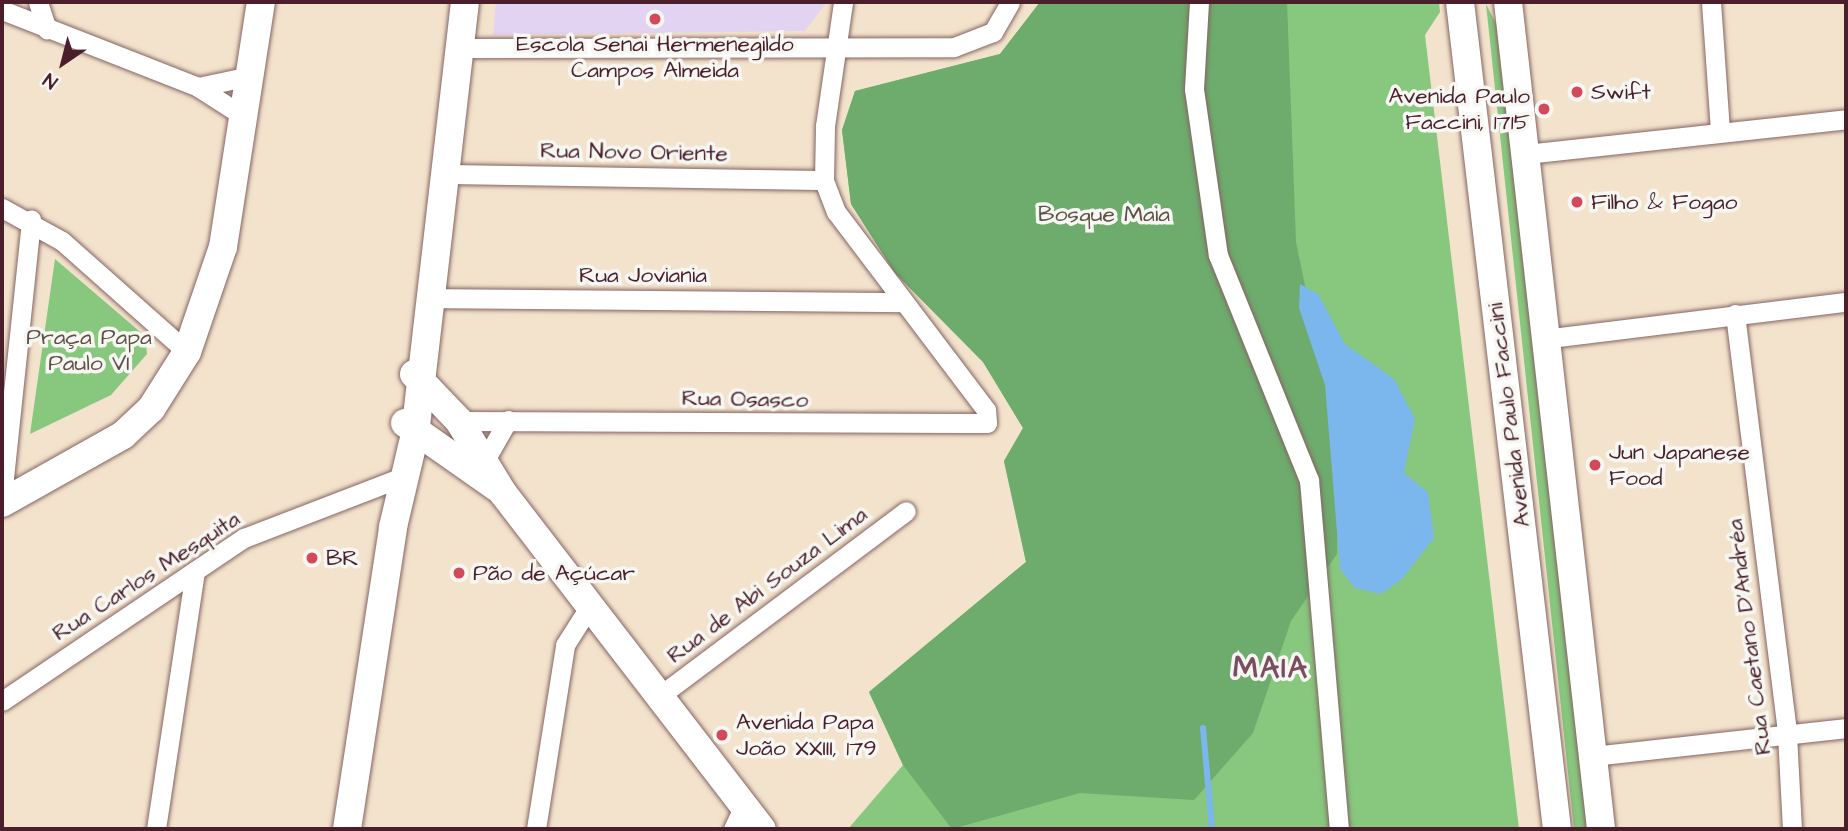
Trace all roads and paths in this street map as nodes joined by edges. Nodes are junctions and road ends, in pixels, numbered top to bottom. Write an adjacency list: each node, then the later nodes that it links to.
1 (38, 2): 12 (street)
2 (239, 2): 15 (street)
3 (261, 2): 15 (street)
4 (465, 2): 14 (street)
5 (843, 2): 13 (street)
6 (1010, 2): 13 (street)
7 (1199, 2): 54 (street)
8 (1460, 2): 55 (street, Avenida Paulo Faccini)
9 (1506, 2): 20 (street, Avenida Paulo Faccini)
10 (1711, 2): 19 (street)
11 (2, 10): 12 (street)
12 (47, 30): 16 (street)
13 (838, 46): 14 (street); 22 (street)
14 (460, 48): 21 (street)
15 (252, 64): 16 (street); 17 (street)
16 (198, 86): 17 (street)
17 (245, 117): 32 (street)
18 (1846, 119): 19 (street)
19 (1720, 130): 20 (street)
20 (1526, 154): 31 (street, Avenida Paulo Faccini)
21 (443, 174): 22 (street, Rua Novo Oriente); 26 (street)
22 (824, 180): 25 (street)
23 (2, 208): 24 (street)
24 (31, 220): 32 (street); 40 (street)
25 (881, 275): 27 (street); 28 (street)
26 (427, 298): 27 (street, Rua Joviania); 33 (street)
27 (857, 302): 28 (street, Rua Joviania)
28 (902, 302): 34 (street, Rua Osasco)
29 (1846, 302): 30 (street)
30 (1735, 314): 31 (street); 48 (street, Rua Caetano D'Andréa)
31 (1543, 339): 49 (street, Avenida Paulo Faccini)
32 (187, 352): 41 (street)
33 (417, 376): 35 (street); 36 (street)
34 (508, 420): 35 (street, Rua Osasco); 37 (street)
35 (459, 421): 37 (street)
36 (410, 428): 38 (street); 39 (street)
37 (485, 460): 39 (street)
38 (402, 477): 43 (street, Rua Carlos Mesquita); 52 (street)
39 (503, 493): 44 (street)
40 (2, 497)
41 (2, 503)
42 (906, 512): 45 (street, Rua de Abi Souza Lima)
43 (195, 571): 46 (street, Rua Carlos Mesquita); 51 (street)
44 (589, 615): 45 (street); 53 (street)
45 (657, 698): 50 (street)
46 (2, 701)
47 (1846, 728): 48 (street)
48 (1787, 734): 49 (street); 57 (street, Rua Caetano D'Andréa)
49 (1593, 755): 56 (street, Avenida Paulo Faccini)
50 (749, 824)
51 (156, 829)
52 (346, 829)
53 (536, 829)
54 (1339, 829)
55 (1557, 829)
56 (1601, 829)
57 (1792, 829)

